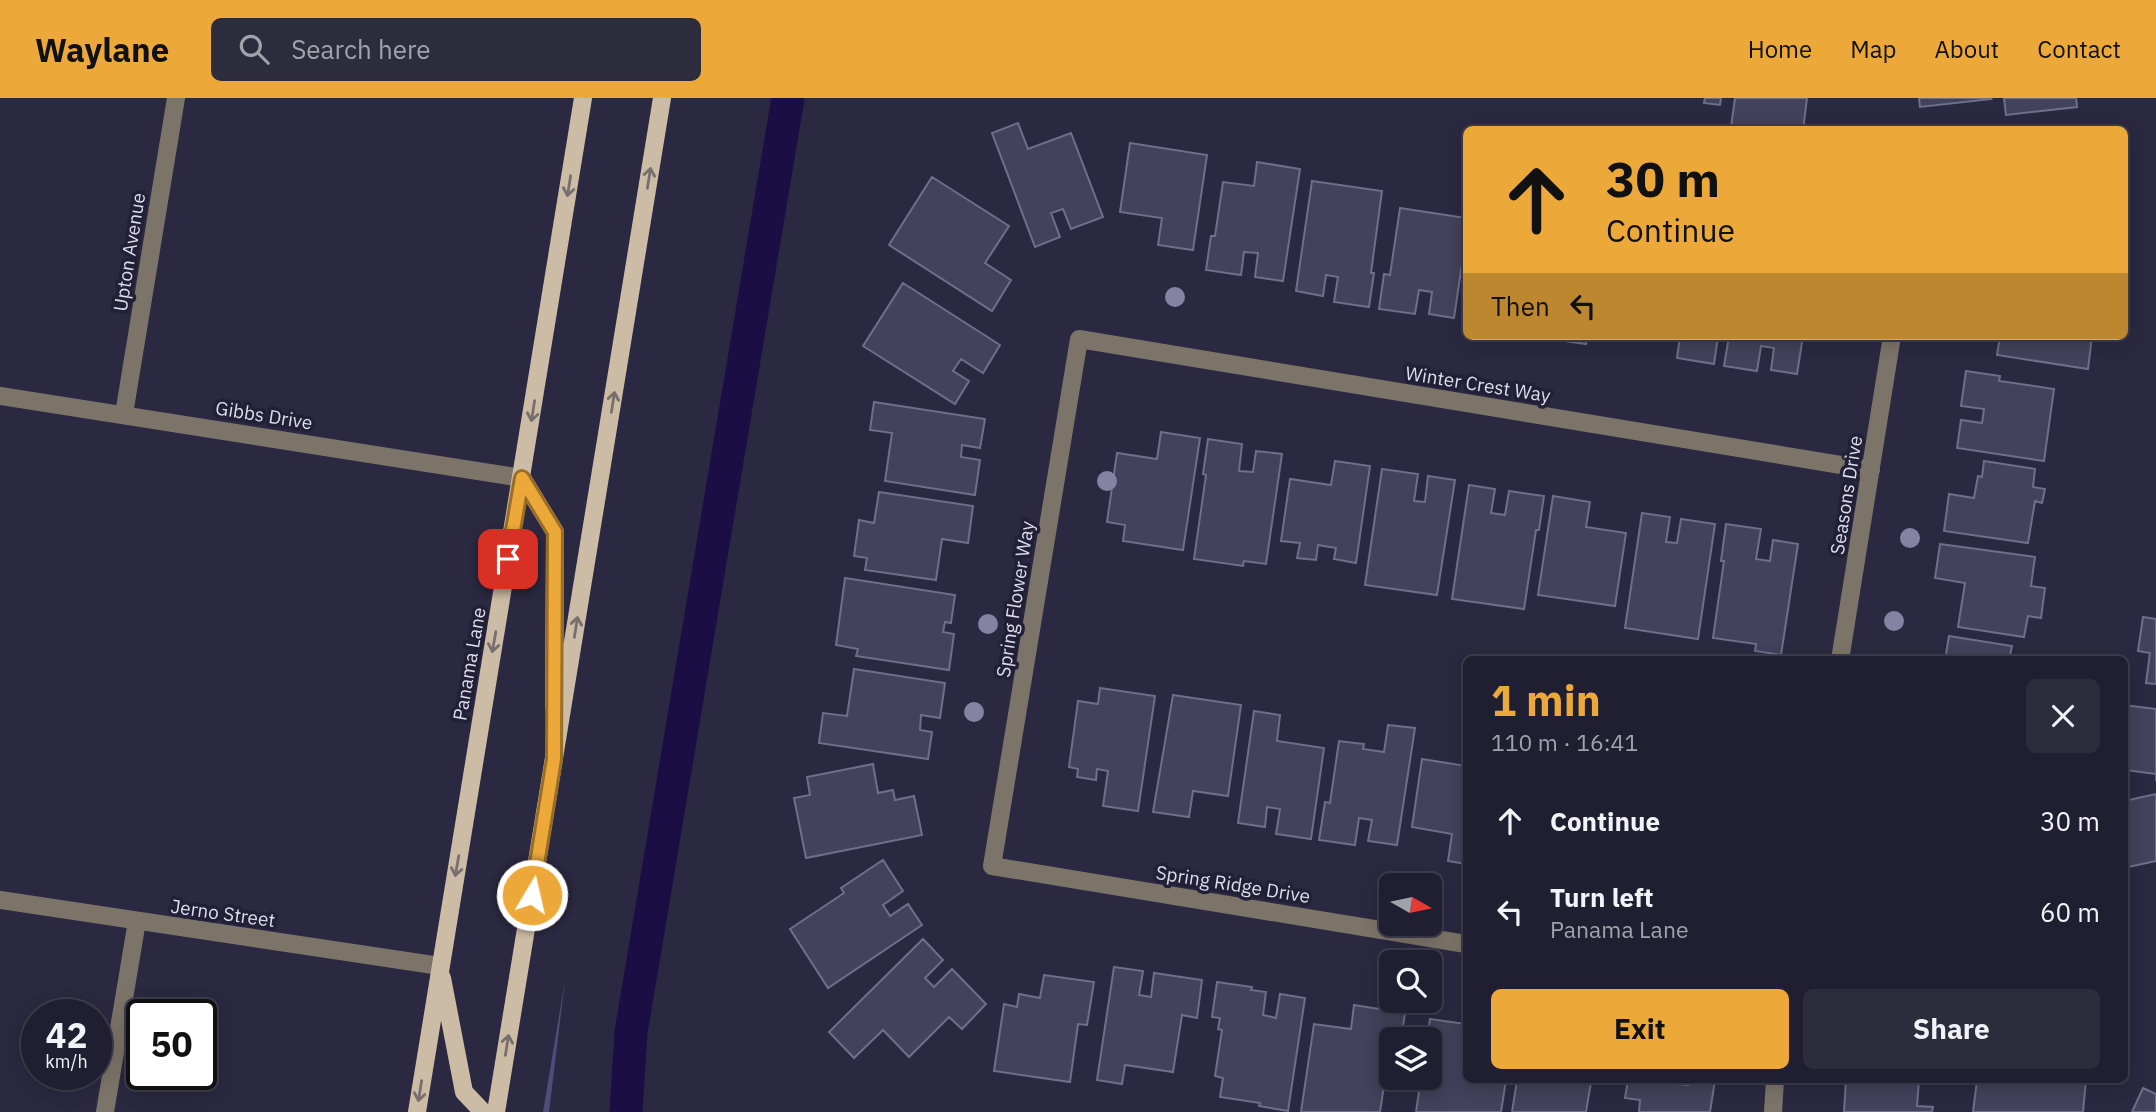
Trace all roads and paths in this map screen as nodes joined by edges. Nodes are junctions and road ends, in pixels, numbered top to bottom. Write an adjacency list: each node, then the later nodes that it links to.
1 (176, 98): 7 (street, Upton Avenue)
2 (583, 98): 9 (main road, Panama Lane, one-way to 9)
3 (662, 98): 11 (main road, one-way to 3)
4 (1079, 339): 8 (street, Winter Crest Way); 12 (street, Spring Flower Way)
5 (1891, 340): 8 (street, Seasons Drive)
6 (0, 396): 7 (street, Gibbs Drive)
7 (124, 414): 9 (street, Gibbs Drive)
8 (1871, 470): 10 (street, Seasons Drive)
9 (522, 478): 11 (main road); 16 (main road, Panama Lane, one-way to 16)
10 (1841, 656)
11 (554, 759): 21 (main road, one-way to 11)
12 (992, 866): 15 (street, Spring Ridge Drive)
13 (0, 900): 14 (street, Jerno Street)
14 (137, 921): 16 (street, Jerno Street); 18 (street)
15 (1463, 944)
16 (440, 966): 19 (main road, Panama Lane, one-way to 19); 20 (main road)
17 (1775, 1083): 22 (street)
18 (105, 1112)
19 (416, 1112)
20 (483, 1112)
21 (496, 1112)
22 (1773, 1112)

